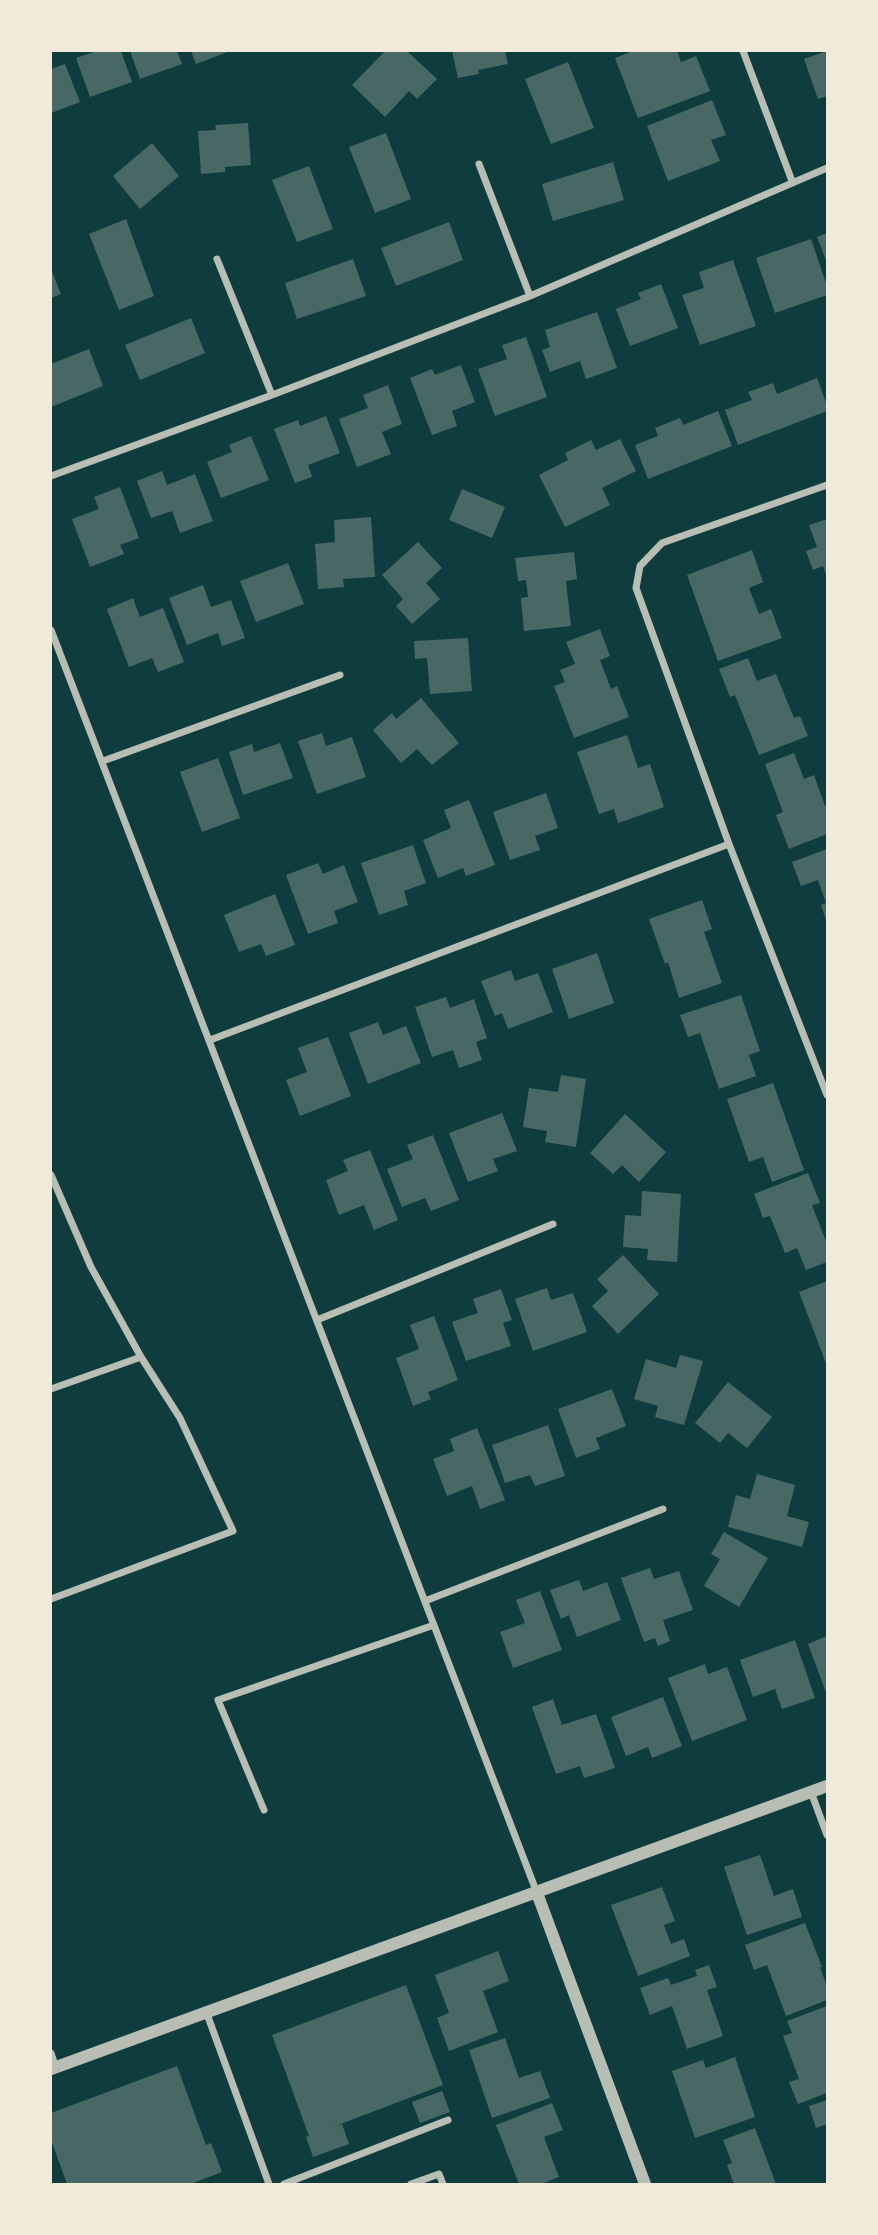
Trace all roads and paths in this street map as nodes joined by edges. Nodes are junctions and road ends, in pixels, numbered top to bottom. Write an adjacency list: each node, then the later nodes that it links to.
1 (743, 51): 4 (street)
2 (479, 164): 6 (street)
3 (827, 168): 4 (street)
4 (792, 181): 6 (street)
5 (217, 259): 7 (street)
6 (530, 296): 7 (street)
7 (272, 395): 8 (street)
8 (51, 476)
9 (827, 485): 13 (street)
10 (51, 630): 12 (street)
11 (340, 675): 12 (street)
12 (103, 761): 14 (street)
13 (729, 844): 14 (street); 15 (street)
14 (210, 1040): 18 (street)
15 (827, 1094)
16 (51, 1176): 19 (street)
17 (553, 1224): 18 (street)
18 (317, 1320): 23 (street)
19 (141, 1357): 20 (street); 22 (street)
20 (51, 1389)
21 (663, 1509): 23 (street)
22 (51, 1599)
23 (425, 1601): 24 (street)
24 (434, 1625): 27 (street); 29 (street)
25 (827, 1786): 26 (street)
26 (811, 1792): 28 (street); 29 (street)
27 (264, 1811)
28 (827, 1835)
29 (537, 1893): 30 (street); 38 (street)
30 (206, 2014): 32 (street); 34 (street)
31 (51, 2053): 32 (street)
32 (53, 2068)
33 (448, 2120): 35 (street)
34 (269, 2184)
35 (284, 2184)
36 (411, 2184): 37 (street)
37 (443, 2184)
38 (645, 2184)

